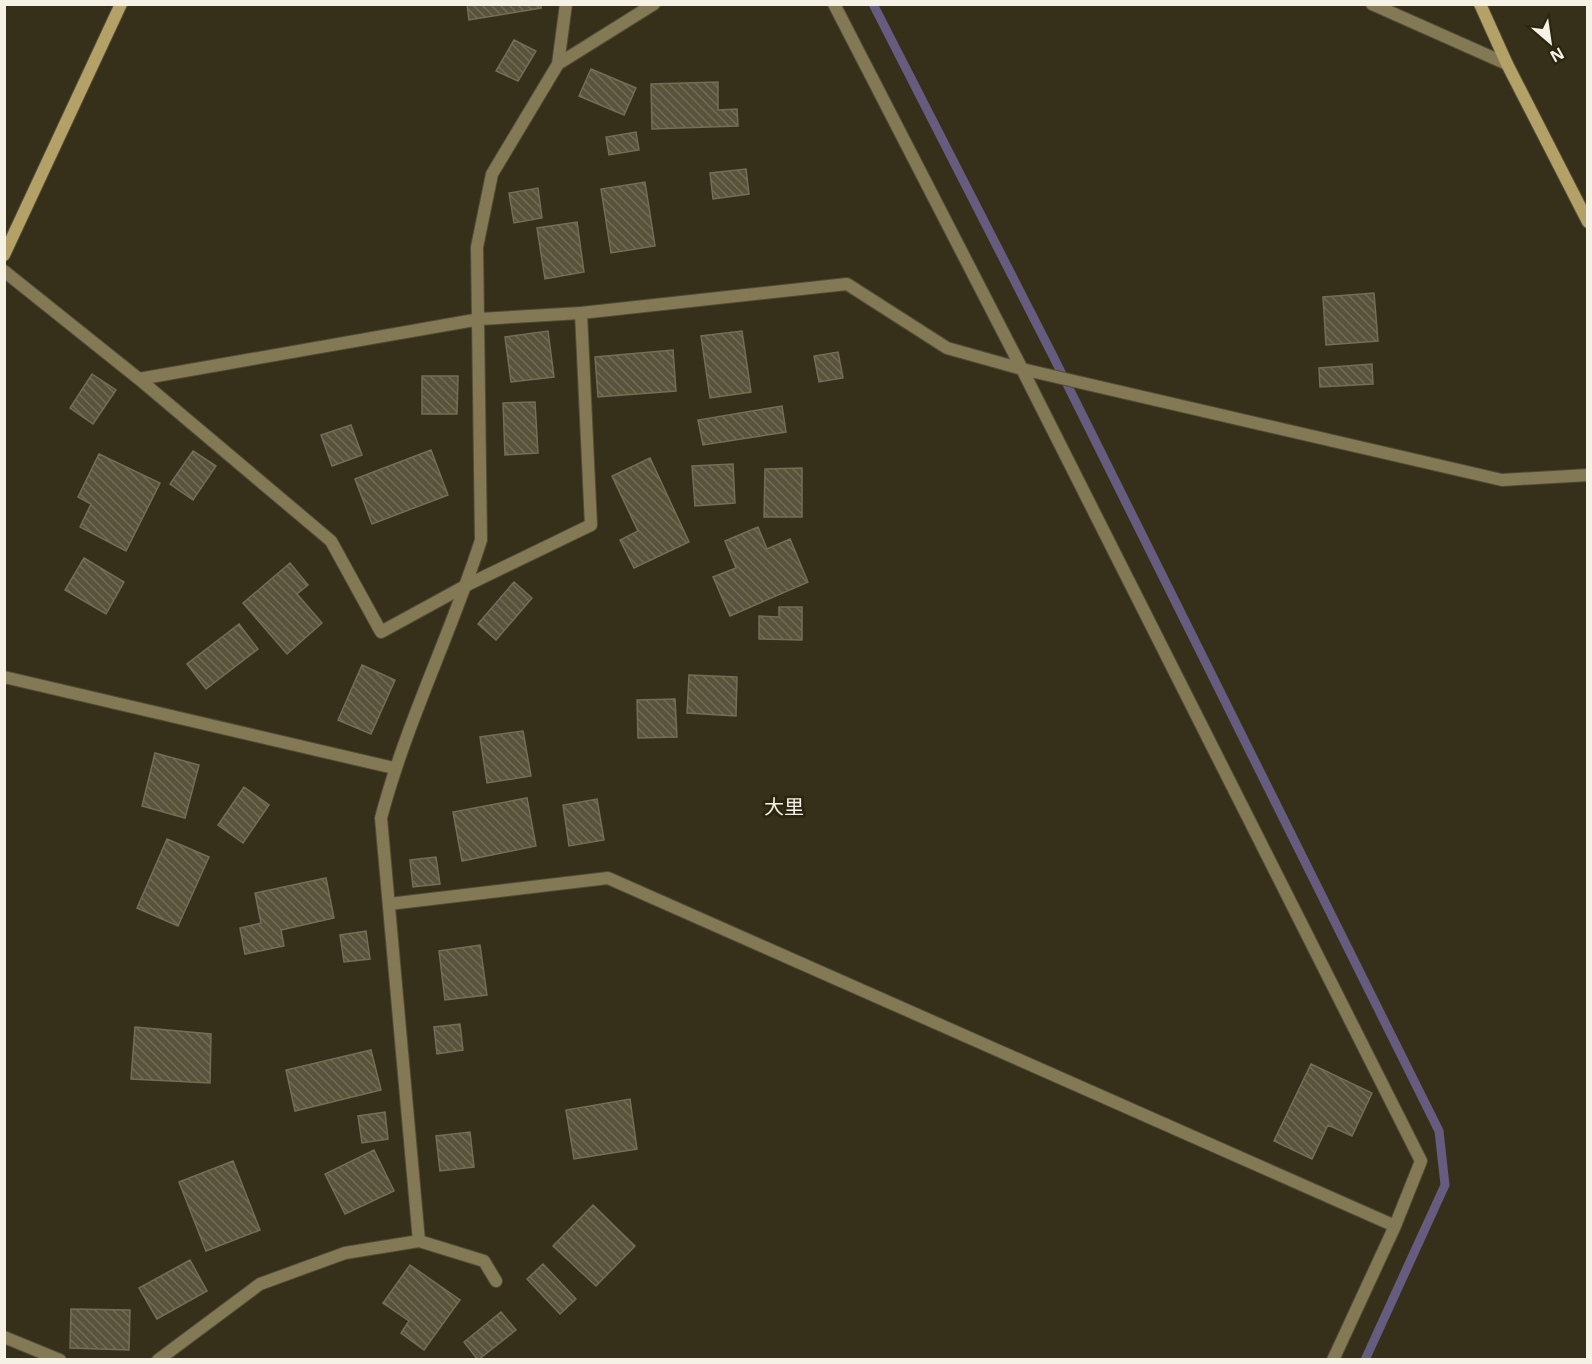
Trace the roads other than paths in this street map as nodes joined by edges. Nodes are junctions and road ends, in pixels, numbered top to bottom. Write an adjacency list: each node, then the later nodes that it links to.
1 (121, 4): 10 (street)
2 (566, 4): 7 (street)
3 (654, 4): 7 (street)
4 (834, 4): 14 (street)
5 (1372, 4): 8 (street)
6 (1480, 4): 8 (street)
7 (558, 64): 13 (street)
8 (1507, 64): 9 (street)
9 (1587, 222)
10 (4, 255)
11 (4, 271): 15 (street)
12 (581, 313): 13 (street); 14 (street); 17 (street)
13 (480, 319): 15 (street); 17 (street)
14 (1022, 369): 16 (street); 21 (street)
15 (139, 379): 17 (street)
16 (1587, 475)
17 (467, 585): 19 (street)
18 (4, 676): 19 (street)
19 (394, 768): 20 (street)
20 (389, 904): 21 (street); 22 (street)
21 (1395, 1226): 27 (street)
22 (419, 1242): 23 (street); 26 (street)
23 (496, 1281)
24 (4, 1337): 25 (street)
25 (60, 1359)
26 (158, 1359)
27 (1333, 1359)

